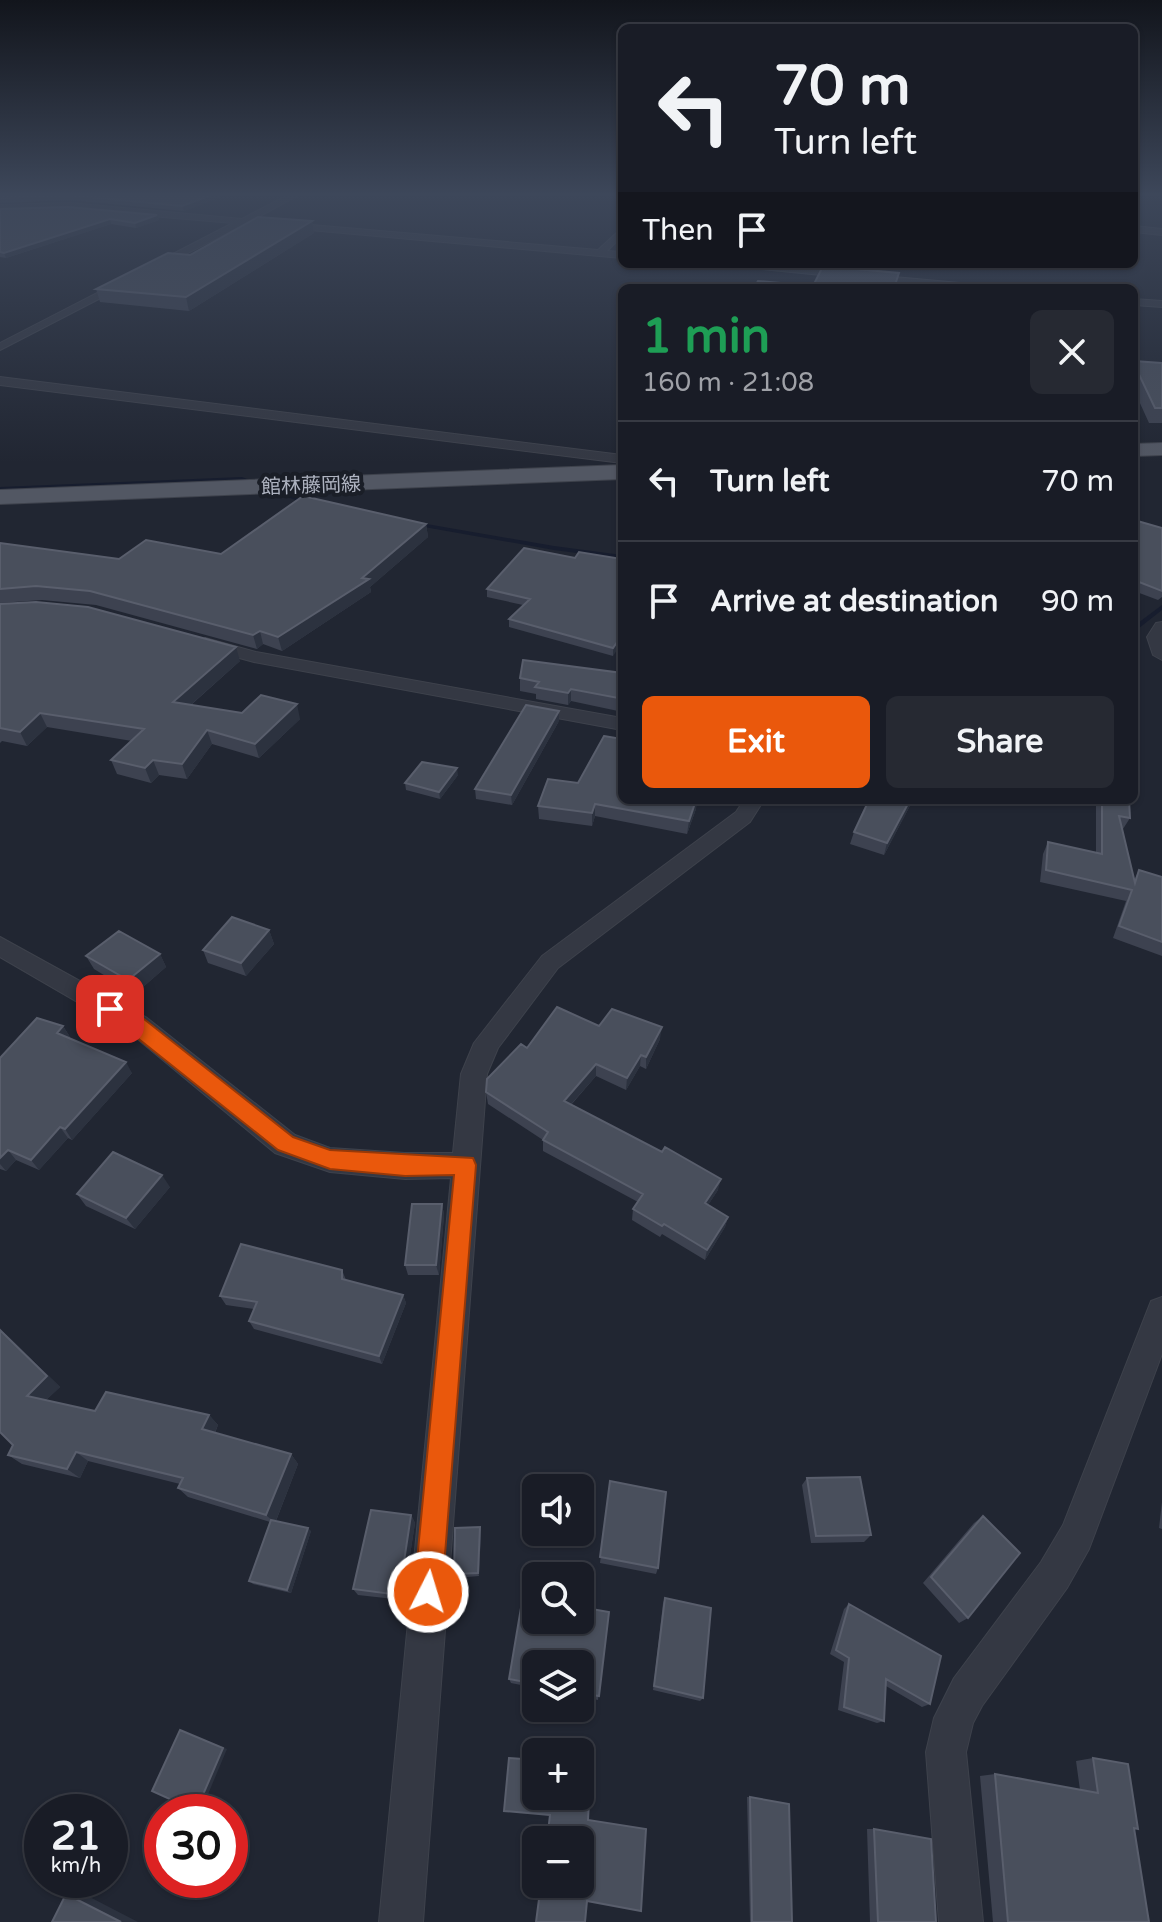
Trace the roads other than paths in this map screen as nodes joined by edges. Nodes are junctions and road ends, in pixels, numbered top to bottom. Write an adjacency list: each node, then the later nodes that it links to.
1 (123, 284): 4 (street)
2 (1138, 302): 3 (street)
3 (1162, 304)
4 (0, 347)
5 (0, 381): 8 (street)
6 (1162, 449): 7 (main road)
7 (1138, 450)
8 (618, 458)
9 (618, 472): 10 (main road, 館林藤岡線)
10 (0, 497)
11 (1162, 627): 13 (street)
12 (184, 637): 14 (street)
13 (1162, 655)
14 (618, 723)
15 (751, 804): 17 (street)
16 (0, 946): 17 (street)
17 (466, 1165): 19 (street)
18 (1162, 1312): 20 (street)
19 (401, 1922)
20 (961, 1922)

